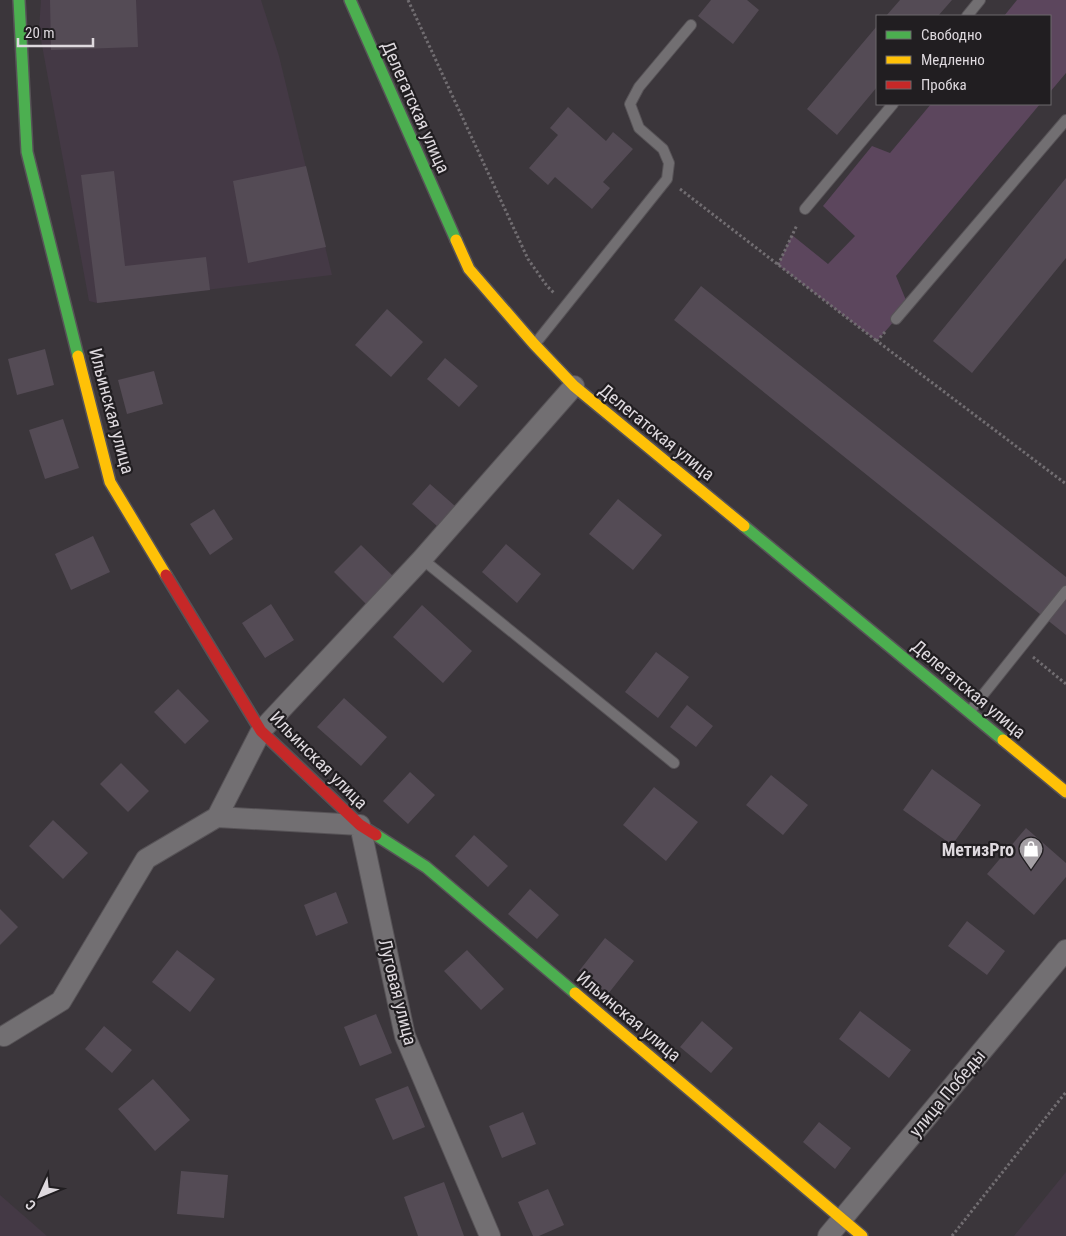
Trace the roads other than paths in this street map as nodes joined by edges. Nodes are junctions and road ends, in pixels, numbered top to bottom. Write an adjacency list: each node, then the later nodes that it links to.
1 (20, 0): 15 (street, Ильинская улица)
2 (350, 0): 10 (street, Делегатская улица)
3 (980, 0): 4 (lane)
4 (968, 15)
5 (691, 24): 10 (lane)
6 (892, 105): 8 (lane)
7 (1066, 120): 9 (lane)
8 (806, 209)
9 (896, 319)
10 (534, 344): 11 (street, Делегатская улица)
11 (574, 386): 12 (street); 14 (street, Делегатская улица)
12 (422, 559): 15 (street); 16 (lane)
13 (1066, 591): 14 (lane)
14 (969, 712): 17 (street, Делегатская улица)
15 (261, 732): 18 (street); 19 (street, Ильинская улица)
16 (674, 763)
17 (1066, 792)
18 (217, 817): 19 (street); 21 (street)
19 (360, 825): 22 (street, Ильинская улица); 23 (street, Луговая улица)
20 (1066, 950): 22 (street, улица Победы)
21 (2, 1036)
22 (842, 1219): 24 (street, улица Победы); 25 (street, Ильинская улица)
23 (490, 1236)
24 (828, 1236)
25 (862, 1236)

